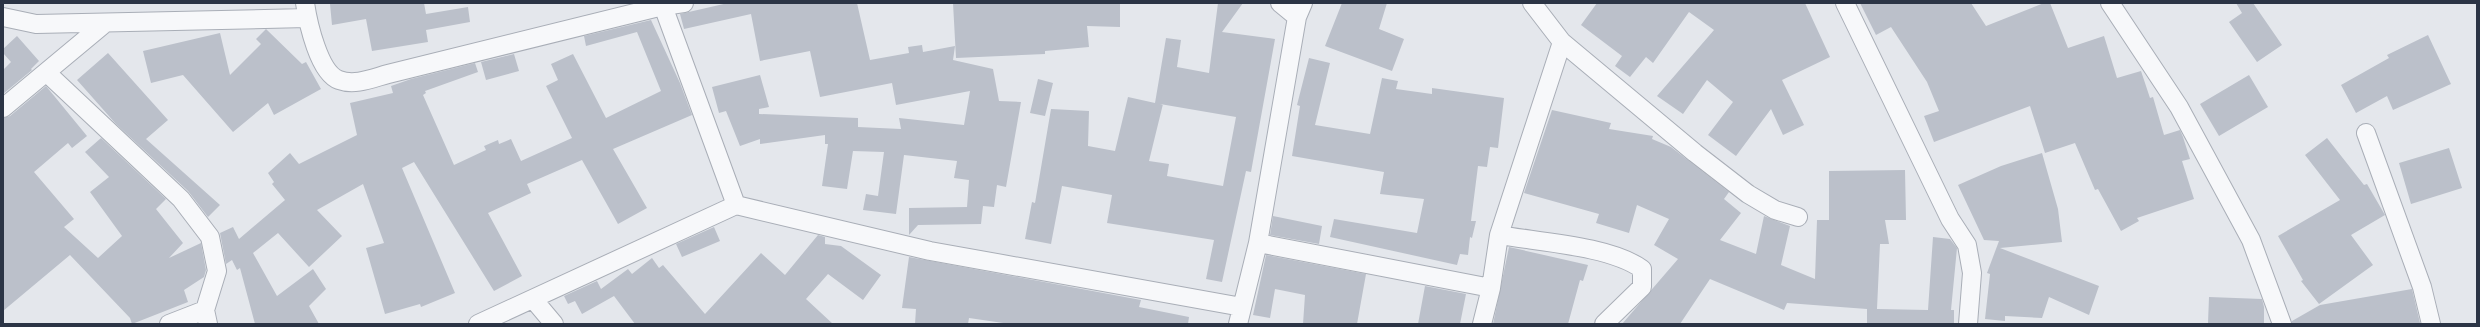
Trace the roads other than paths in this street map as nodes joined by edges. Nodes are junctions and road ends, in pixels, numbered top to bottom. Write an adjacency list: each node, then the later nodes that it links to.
1 (684, 3): 6 (street)
2 (1280, 3): 8 (street)
3 (1532, 3): 11 (street)
4 (1845, 3): 28 (street)
5 (2110, 3): 29 (street)
6 (663, 6): 7 (street); 15 (street)
7 (306, 10): 10 (street)
8 (1300, 10): 18 (street)
9 (3, 17): 10 (street)
10 (104, 24): 12 (street)
11 (1562, 42): 16 (street); 17 (street)
12 (47, 72): 13 (street); 22 (street)
13 (3, 108)
14 (2366, 132): 30 (street)
15 (736, 205): 20 (street); 21 (street)
16 (1798, 217)
17 (1499, 235): 19 (street); 27 (street)
18 (1258, 244): 19 (street); 21 (street)
19 (1491, 288): 26 (street)
20 (533, 299): 24 (street); 25 (street)
21 (1240, 316)
22 (206, 317): 23 (street)
23 (169, 324)
24 (478, 324)
25 (554, 324)
26 (1482, 324)
27 (1604, 324)
28 (1968, 324)
29 (2282, 324)
30 (2431, 324)

